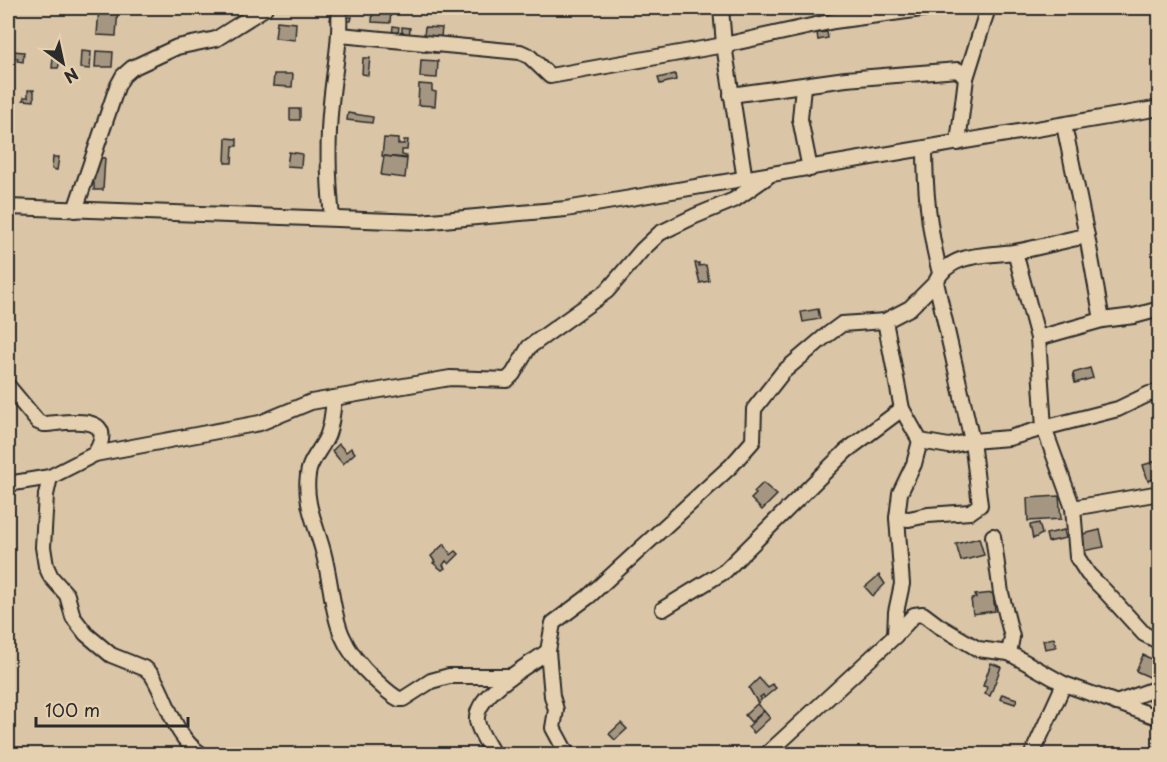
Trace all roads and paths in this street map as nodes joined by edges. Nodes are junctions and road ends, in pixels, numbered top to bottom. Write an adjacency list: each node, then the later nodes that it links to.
1 (265, 8): 19 (street)
2 (339, 8): 6 (street)
3 (721, 8): 7 (street)
4 (929, 8): 7 (street)
5 (988, 8): 8 (street)
6 (340, 34): 7 (street); 20 (street)
7 (724, 45): 10 (street)
8 (966, 78): 9 (street); 13 (street)
9 (802, 86): 10 (street); 15 (street)
10 (731, 95): 17 (street)
11 (1160, 108): 12 (street)
12 (1064, 125): 13 (street); 21 (street)
13 (958, 143): 14 (street)
14 (925, 149): 15 (street); 23 (street)
15 (810, 169): 16 (street)
16 (768, 176): 17 (street); 30 (street)
17 (745, 180): 20 (street)
18 (8, 207): 19 (street)
19 (75, 210): 20 (street)
20 (332, 218)
21 (1088, 236): 22 (street); 25 (street)
22 (1015, 252): 23 (street); 27 (street)
23 (938, 277): 26 (street); 34 (street)
24 (1160, 309): 25 (street)
25 (1102, 320): 27 (street)
26 (885, 321): 31 (street); 45 (street)
27 (1038, 338): 32 (street)
28 (8, 386): 35 (street)
29 (1160, 392): 32 (street)
30 (334, 398): 35 (street); 47 (street)
31 (902, 409): 33 (street); 42 (street)
32 (1044, 428): 34 (street); 39 (street)
33 (920, 441): 34 (street); 40 (street)
34 (972, 441): 40 (street)
35 (95, 454): 36 (street)
36 (50, 477): 37 (street); 52 (street)
37 (8, 484)
38 (1160, 493): 39 (street)
39 (1073, 508): 44 (street)
40 (897, 518): 43 (street)
41 (993, 536): 46 (street)
42 (663, 609)
43 (895, 636): 46 (street); 55 (street)
44 (1160, 642)
45 (549, 651): 47 (street); 54 (street)
46 (1009, 653): 48 (street)
47 (512, 676): 53 (street)
48 (1065, 684): 50 (street); 56 (street)
49 (1160, 687): 50 (street)
50 (1116, 703): 51 (street)
51 (1160, 718)
52 (201, 754)
53 (494, 754)
54 (567, 754)
55 (767, 754)
56 (1032, 754)

